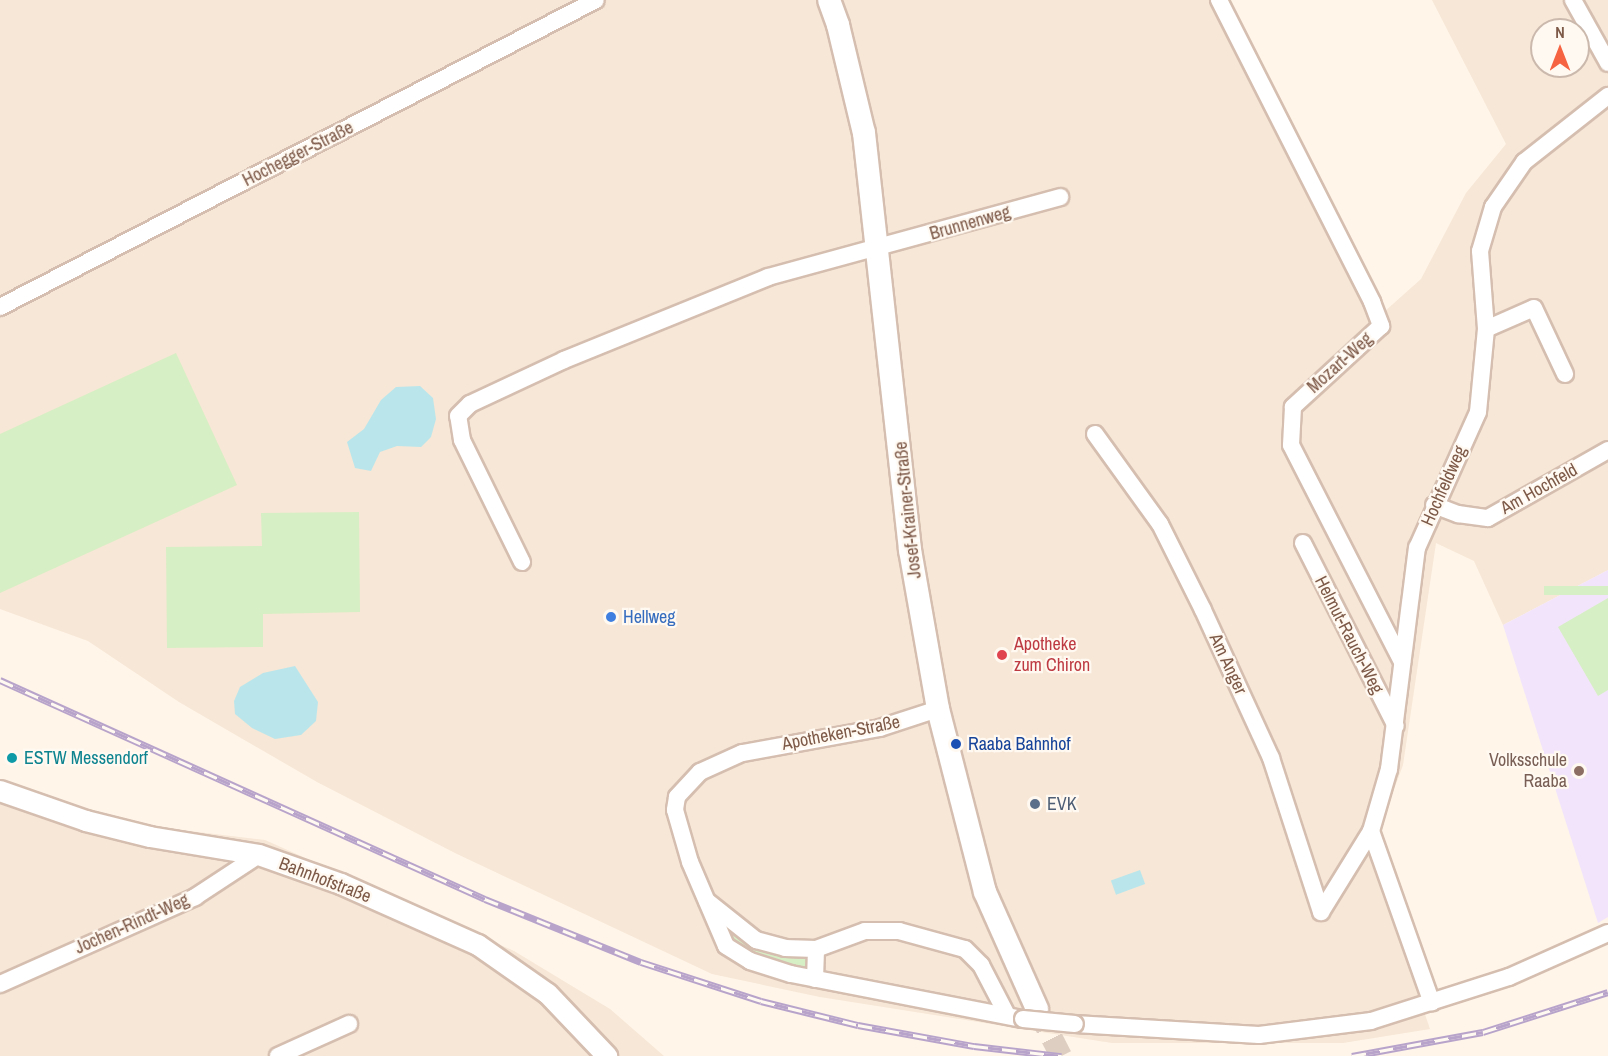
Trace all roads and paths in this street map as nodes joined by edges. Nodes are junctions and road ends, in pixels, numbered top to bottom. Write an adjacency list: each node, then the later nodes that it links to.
1 (596, 0): 9 (street, Hochegger-Straße)
2 (829, 0): 8 (main road, Josef-Krainer-Straße)
3 (1219, 0): 17 (street, Mozart-Weg)
4 (1573, 0): 5 (street)
5 (1608, 63)
6 (1608, 96): 10 (street, Hochfeldweg)
7 (1060, 197): 8 (street, Brunnenweg)
8 (879, 246): 16 (street, Brunnenweg); 18 (main road, Josef-Krainer-Straße)
9 (0, 307)
10 (1486, 329): 11 (street); 14 (street, Hochfeldweg)
11 (1565, 374)
12 (1095, 434): 24 (street, Am Anger)
13 (1608, 450): 14 (street, Am Hochfeld)
14 (1434, 505): 17 (street, Hochfeldweg)
15 (1303, 543): 19 (street, Helmut-Rauch-Weg)
16 (522, 562)
17 (1402, 663): 19 (street, Hochfeldweg)
18 (938, 709): 23 (street, Apotheken-Straße); 31 (main road, Josef-Krainer-Straße)
19 (1396, 726): 21 (street, Hochfeldweg)
20 (0, 791): 22 (street, Bahnhofstraße)
21 (1371, 831): 24 (street, Hochfeldweg); 29 (street)
22 (259, 855): 28 (street, Jochen-Rindt-Weg); 34 (street, Bahnhofstraße)
23 (704, 899): 26 (street); 27 (street, Apotheken-Straße)
24 (1321, 912)
25 (1608, 933): 29 (street, Apotheken-Straße)
26 (816, 948): 27 (street); 30 (street)
27 (815, 979): 30 (street, Apotheken-Straße)
28 (0, 984)
29 (1432, 1003): 31 (street, Apotheken-Straße, bridge)
30 (1006, 1013): 31 (street, Apotheken-Straße)
31 (1030, 1014)
32 (349, 1024): 33 (street)
33 (278, 1056)
34 (607, 1056)

